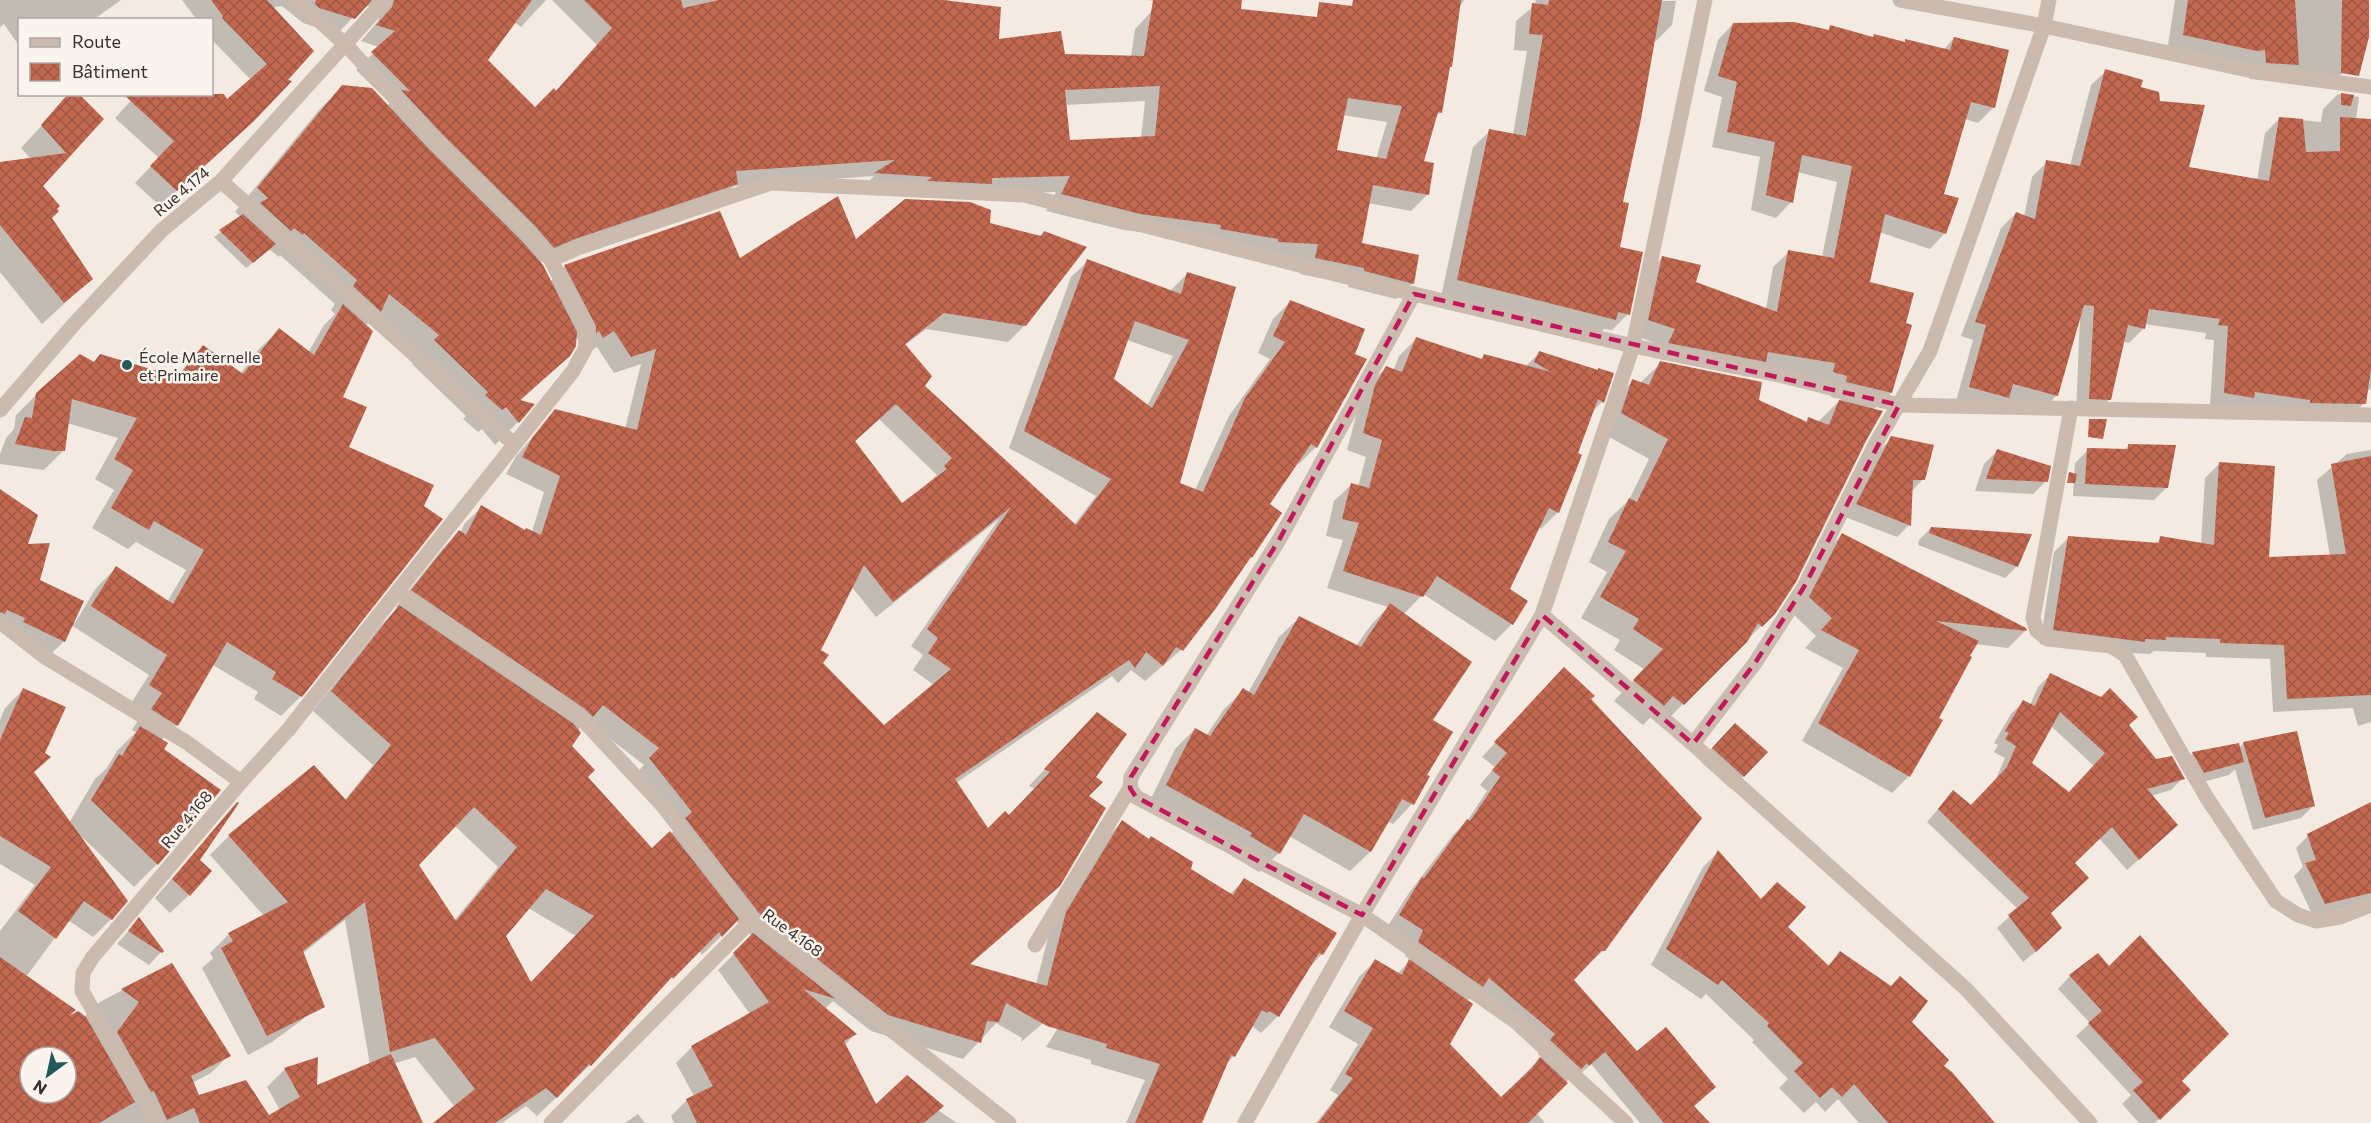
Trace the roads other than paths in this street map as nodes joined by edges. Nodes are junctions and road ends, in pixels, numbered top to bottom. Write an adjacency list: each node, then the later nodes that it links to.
1 (296, 0): 7 (street, Rue 4.168)
2 (386, 0): 7 (street, Rue 4.174)
3 (1706, 0): 12 (street)
4 (1900, 0): 6 (street)
5 (2049, 0): 6 (street)
6 (2044, 26): 8 (street); 13 (street)
7 (346, 45): 9 (street, Rue 4.174); 10 (street, Rue 4.168)
8 (2371, 87)
9 (221, 181): 15 (street, Rue 4.174); 17 (street)
10 (551, 260): 11 (street); 17 (street, Rue 4.168)
11 (1414, 294): 12 (street); 23 (street)
12 (1633, 346): 13 (street); 19 (street)
13 (1899, 405): 14 (street); 21 (street)
14 (2071, 408): 16 (street); 24 (street)
15 (0, 410)
16 (2371, 415)
17 (514, 444): 18 (street, Rue 4.168)
18 (397, 592): 22 (street, Rue 4.168); 26 (street)
19 (1542, 615): 21 (street); 25 (street)
20 (0, 622): 22 (street)
21 (1693, 744): 33 (street)
22 (241, 782): 28 (street, Rue 4.168)
23 (1130, 788): 25 (street); 27 (street)
24 (2371, 905)
25 (1362, 915): 31 (street); 32 (street)
26 (752, 920): 29 (street, Rue 4.168); 30 (street, Rue 4.168)
27 (1035, 945)
28 (158, 1123)
29 (551, 1123)
30 (1010, 1123)
31 (1245, 1123)
32 (1626, 1123)
33 (2090, 1123)

